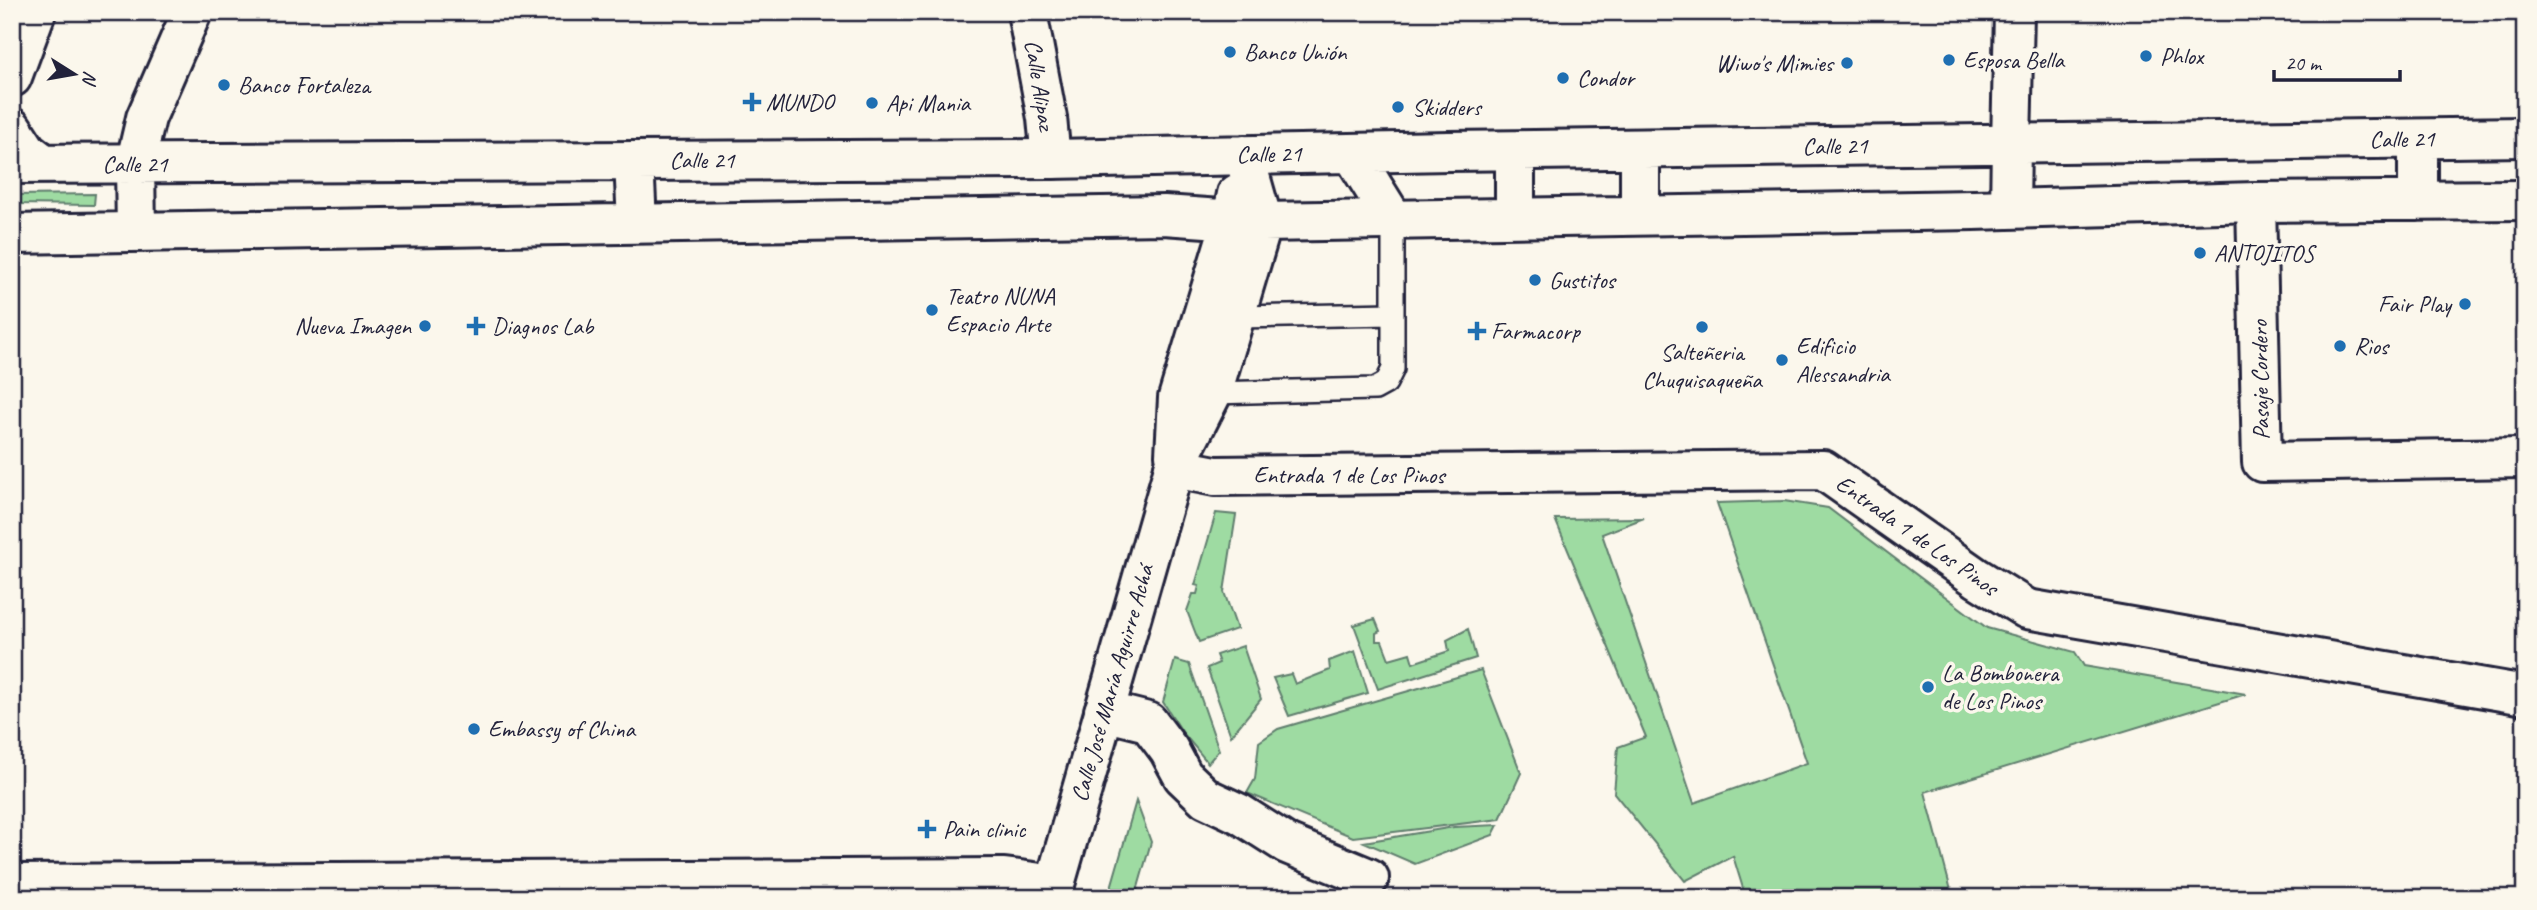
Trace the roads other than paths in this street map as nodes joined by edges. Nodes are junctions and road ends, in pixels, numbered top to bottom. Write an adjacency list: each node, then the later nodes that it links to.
1 (36, 12): 5 (main road)
2 (192, 12): 18 (main road)
3 (1027, 12): 15 (main road, Calle Alipaz)
4 (2014, 12): 10 (main road)
5 (12, 77)
6 (12, 128): 17 (main road)
7 (2525, 137): 8 (main road, Calle 21)
8 (2418, 139): 9 (main road, Calle 21); 20 (main road)
9 (2255, 141): 10 (main road, Calle 21); 21 (main road)
10 (2011, 144): 11 (main road, Calle 21); 22 (main road)
11 (1640, 149): 12 (main road, Calle 21); 23 (main road)
12 (1515, 151): 13 (main road, Calle 21); 24 (main road)
13 (1352, 153): 14 (main road, Calle 21); 26 (main road)
14 (1244, 155): 15 (main road, Calle 21); 27 (main road)
15 (1051, 159): 16 (main road, Calle 21); 25 (main road, Calle Alipaz)
16 (634, 161): 18 (main road, Calle 21); 28 (main road)
17 (28, 164): 18 (main road, Calle 21)
18 (135, 165): 29 (main road)
19 (2525, 200): 20 (main road)
20 (2418, 201): 21 (main road)
21 (2256, 202): 22 (main road); 34 (main road, Pasaje Cordero)
22 (2010, 209): 23 (main road)
23 (1640, 214): 24 (main road)
24 (1515, 216): 26 (main road)
25 (1053, 218): 27 (main road); 28 (main road)
26 (1393, 219): 27 (main road); 31 (lane)
27 (1247, 220): 32 (main road, Calle José María Aguirre Achá); 35 (main road, Calle José María Aguirre Achá)
28 (637, 223): 29 (main road)
29 (136, 232): 30 (main road)
30 (12, 234)
31 (1393, 314): 32 (lane); 33 (lane)
32 (1234, 317): 33 (main road, Calle José María Aguirre Achá)
33 (1212, 393): 35 (main road, Calle José María Aguirre Achá)
34 (2525, 458)
35 (1174, 468): 36 (main road, Entrada 1 de Los Pinos); 37 (main road, Calle José María Aguirre Achá)
36 (2525, 695)
37 (1104, 711): 38 (main road); 40 (main road, Calle José María Aguirre Achá)
38 (1369, 878)
39 (12, 884): 40 (main road)
40 (1053, 891)

